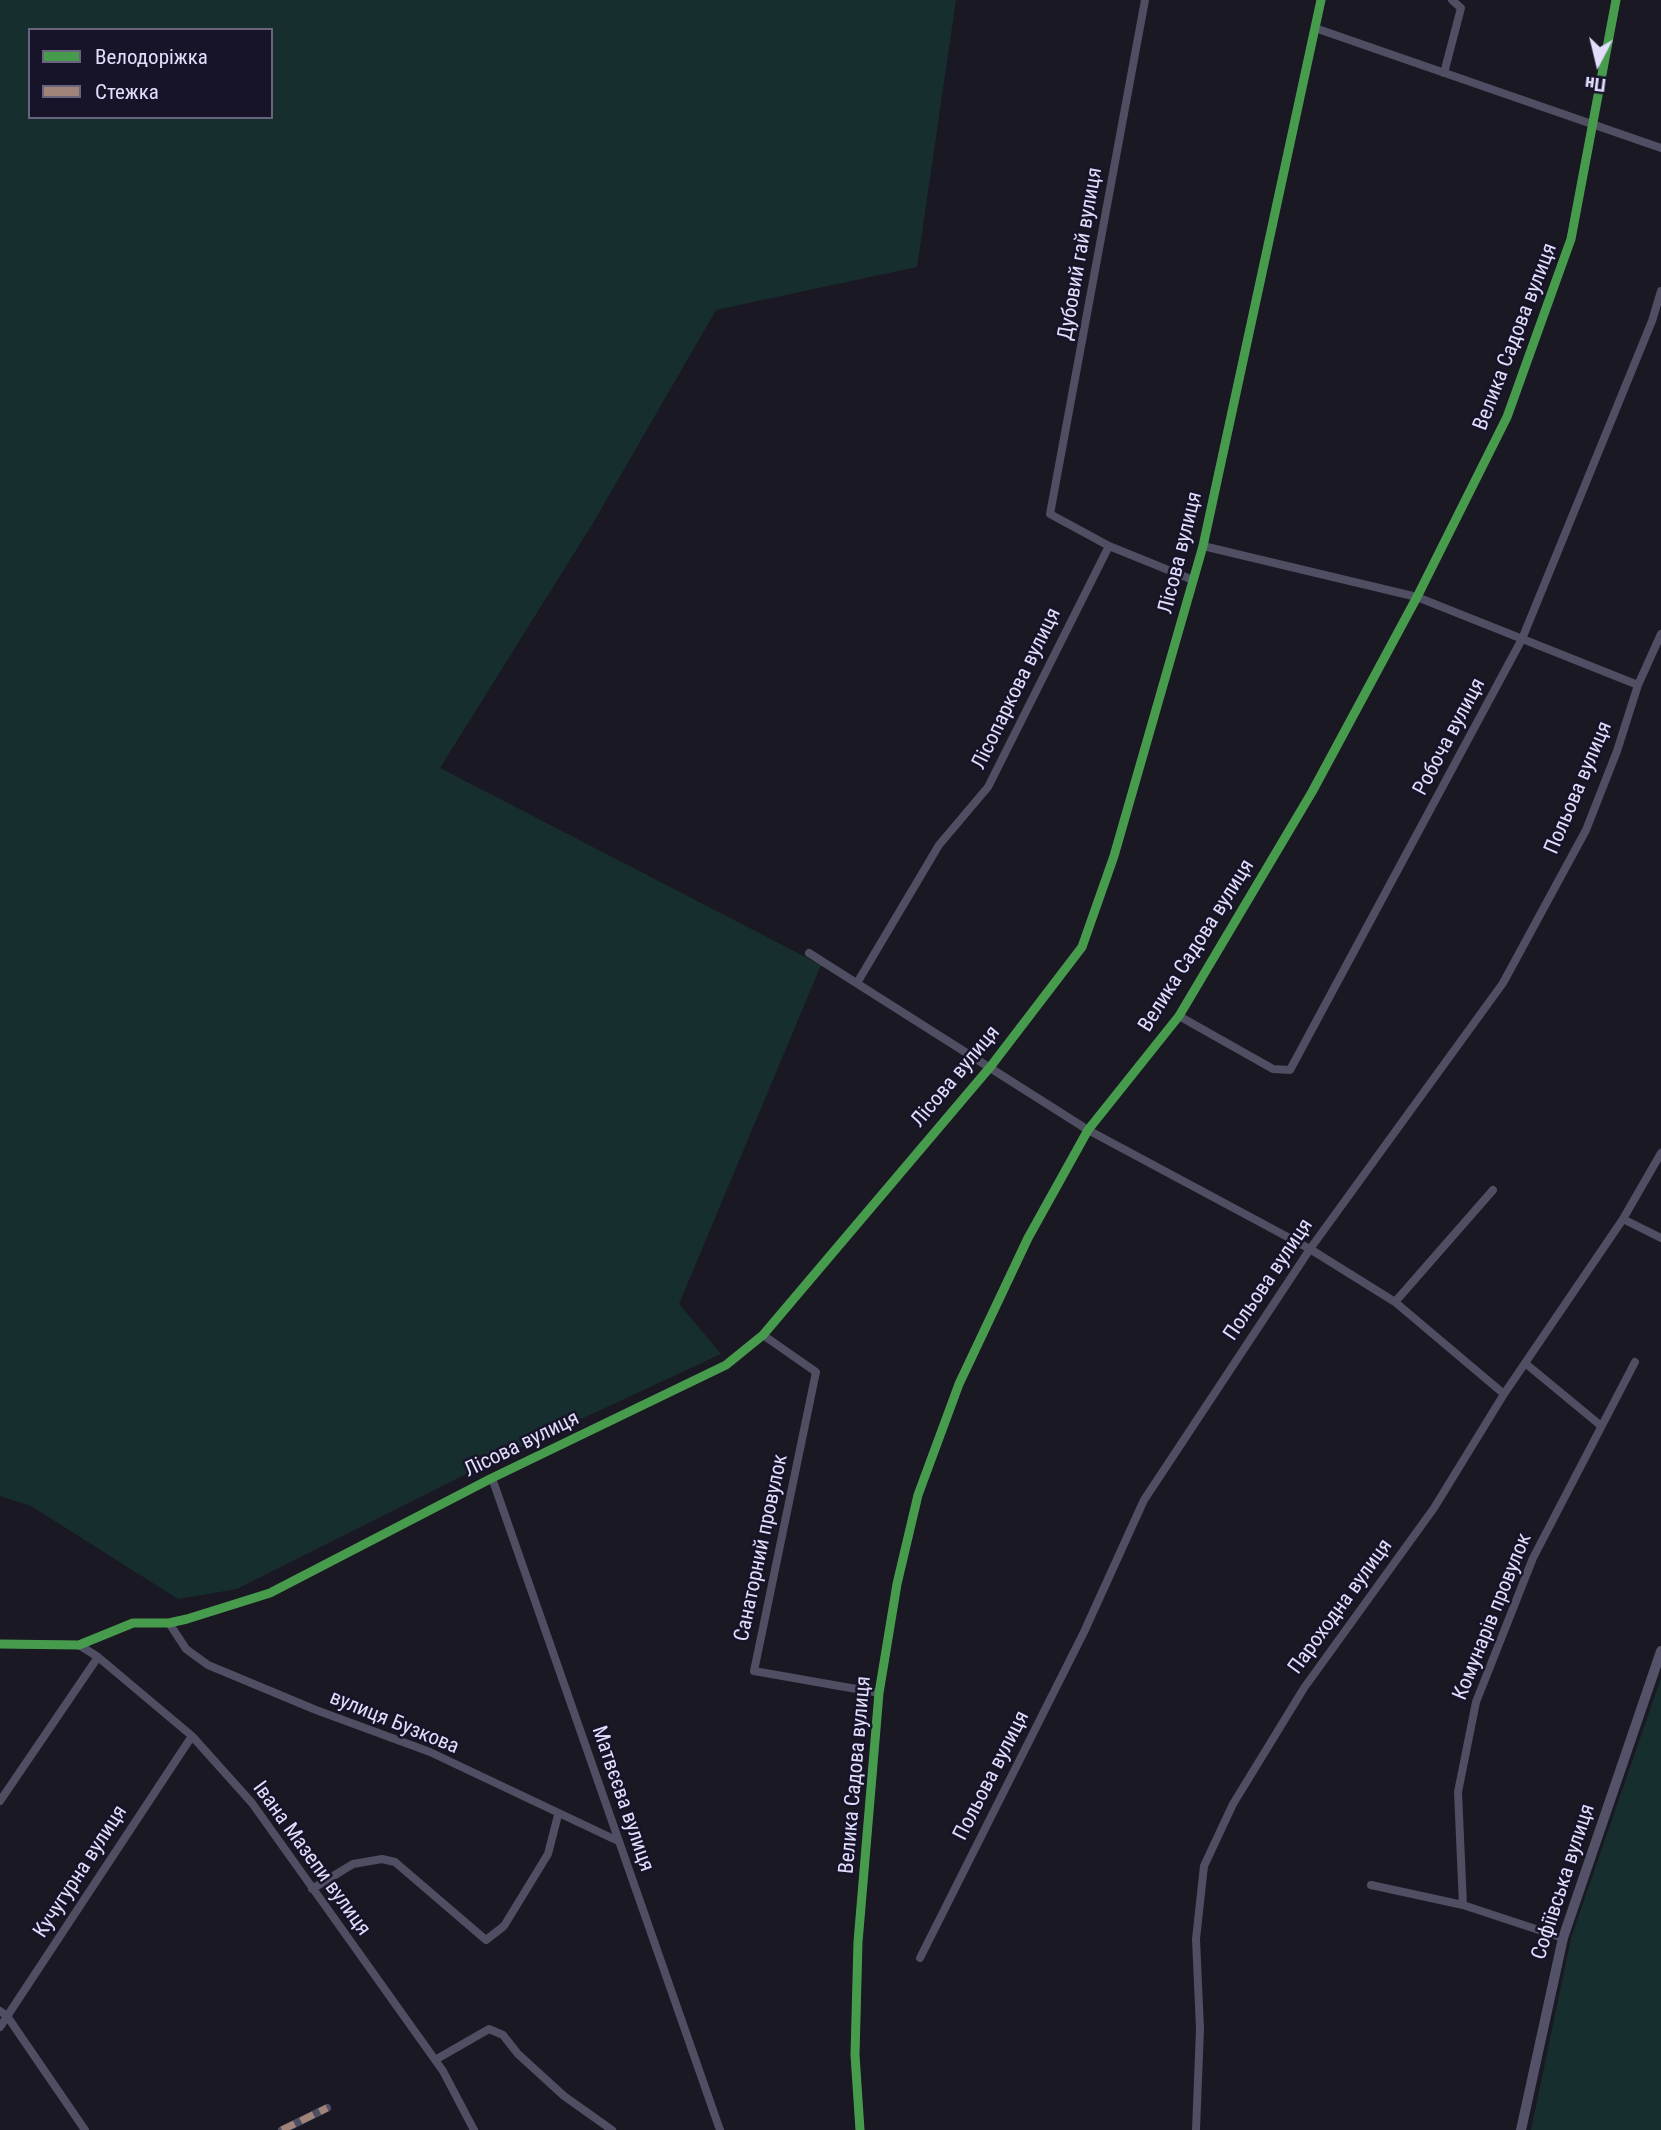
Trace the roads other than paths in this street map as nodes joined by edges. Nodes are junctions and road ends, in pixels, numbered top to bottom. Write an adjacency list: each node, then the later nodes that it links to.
1 (1145, 0): 11 (street, Дубовий гай вулиця)
2 (1321, 0): 5 (street, Лісова вулиця)
3 (1452, 0): 6 (street)
4 (1616, 0): 7 (street, Велика Садова вулиця)
5 (1315, 28): 6 (street); 10 (street, Лісова вулиця)
6 (1444, 73): 7 (street)
7 (1595, 124): 8 (street); 13 (street, Велика Садова вулиця)
8 (1661, 148)
9 (1661, 291): 15 (street, Робоча вулиця)
10 (1203, 546): 12 (street, Лісова вулиця); 13 (street)
11 (1109, 547): 12 (street); 18 (street, Лісопаркова вулиця)
12 (1193, 580): 20 (street, Лісова вулиця)
13 (1417, 597): 15 (street); 19 (street, Велика Садова вулиця)
14 (1661, 635): 16 (street, Польова вулиця)
15 (1522, 639): 16 (street); 19 (street, Робоча вулиця)
16 (1638, 685): 26 (street, Польова вулиця)
17 (809, 953): 18 (street)
18 (857, 983): 20 (street)
19 (1179, 1016): 21 (street, Велика Садова вулиця)
20 (990, 1066): 21 (street); 28 (street, Лісова вулиця)
21 (1088, 1130): 26 (street); 39 (street, Велика Садова вулиця)
22 (1661, 1153): 24 (street, Пароходна вулиця)
23 (1493, 1190): 27 (street)
24 (1623, 1219): 25 (street); 30 (street, Пароходна вулиця)
25 (1661, 1238)
26 (1310, 1249): 27 (street); 48 (street, Польова вулиця)
27 (1395, 1302): 31 (street)
28 (763, 1335): 33 (street, Лісова вулиця); 39 (street, Санаторний провулок)
29 (1635, 1362): 32 (street, Комунарів провулок)
30 (1525, 1363): 31 (street, Пароходна вулиця); 32 (street)
31 (1504, 1394): 59 (street, Пароходна вулиця)
32 (1600, 1425): 46 (street, Комунарів провулок)
33 (492, 1478): 34 (street, Лісова вулиця); 43 (street, Матвєєва вулиця)
34 (169, 1623): 36 (street, Лісова вулиця); 42 (street, вулиця Бузкова)
35 (0, 1644): 36 (street, Лісова вулиця)
36 (79, 1645): 38 (street, Івана Мазепи вулиця)
37 (1661, 1651): 47 (street, Софіївська вулиця)
38 (98, 1657): 40 (street, Івана Мазепи вулиця); 41 (street)
39 (879, 1693): 58 (street, Велика Садова вулиця)
40 (192, 1736): 45 (street, Івана Мазепи вулиця); 49 (street, Кучугурна вулиця)
41 (0, 1801)
42 (558, 1815): 43 (street, вулиця Бузкова); 45 (street)
43 (618, 1841): 57 (street, Матвєєва вулиця)
44 (1371, 1885): 46 (street)
45 (312, 1889): 51 (street, Івана Мазепи вулиця)
46 (1463, 1905): 47 (street)
47 (1563, 1938): 60 (street, Софіївська вулиця)
48 (920, 1958)
49 (4, 2013): 50 (street, Кучугурна вулиця); 53 (street)
50 (0, 2027)
51 (435, 2060): 55 (street, Івана Мазепи вулиця); 56 (street)
52 (327, 2108): 54 (street)
53 (85, 2130)
54 (282, 2130)
55 (474, 2130)
56 (612, 2130)
57 (720, 2130)
58 (860, 2130)
59 (1196, 2130)
60 (1521, 2130)

